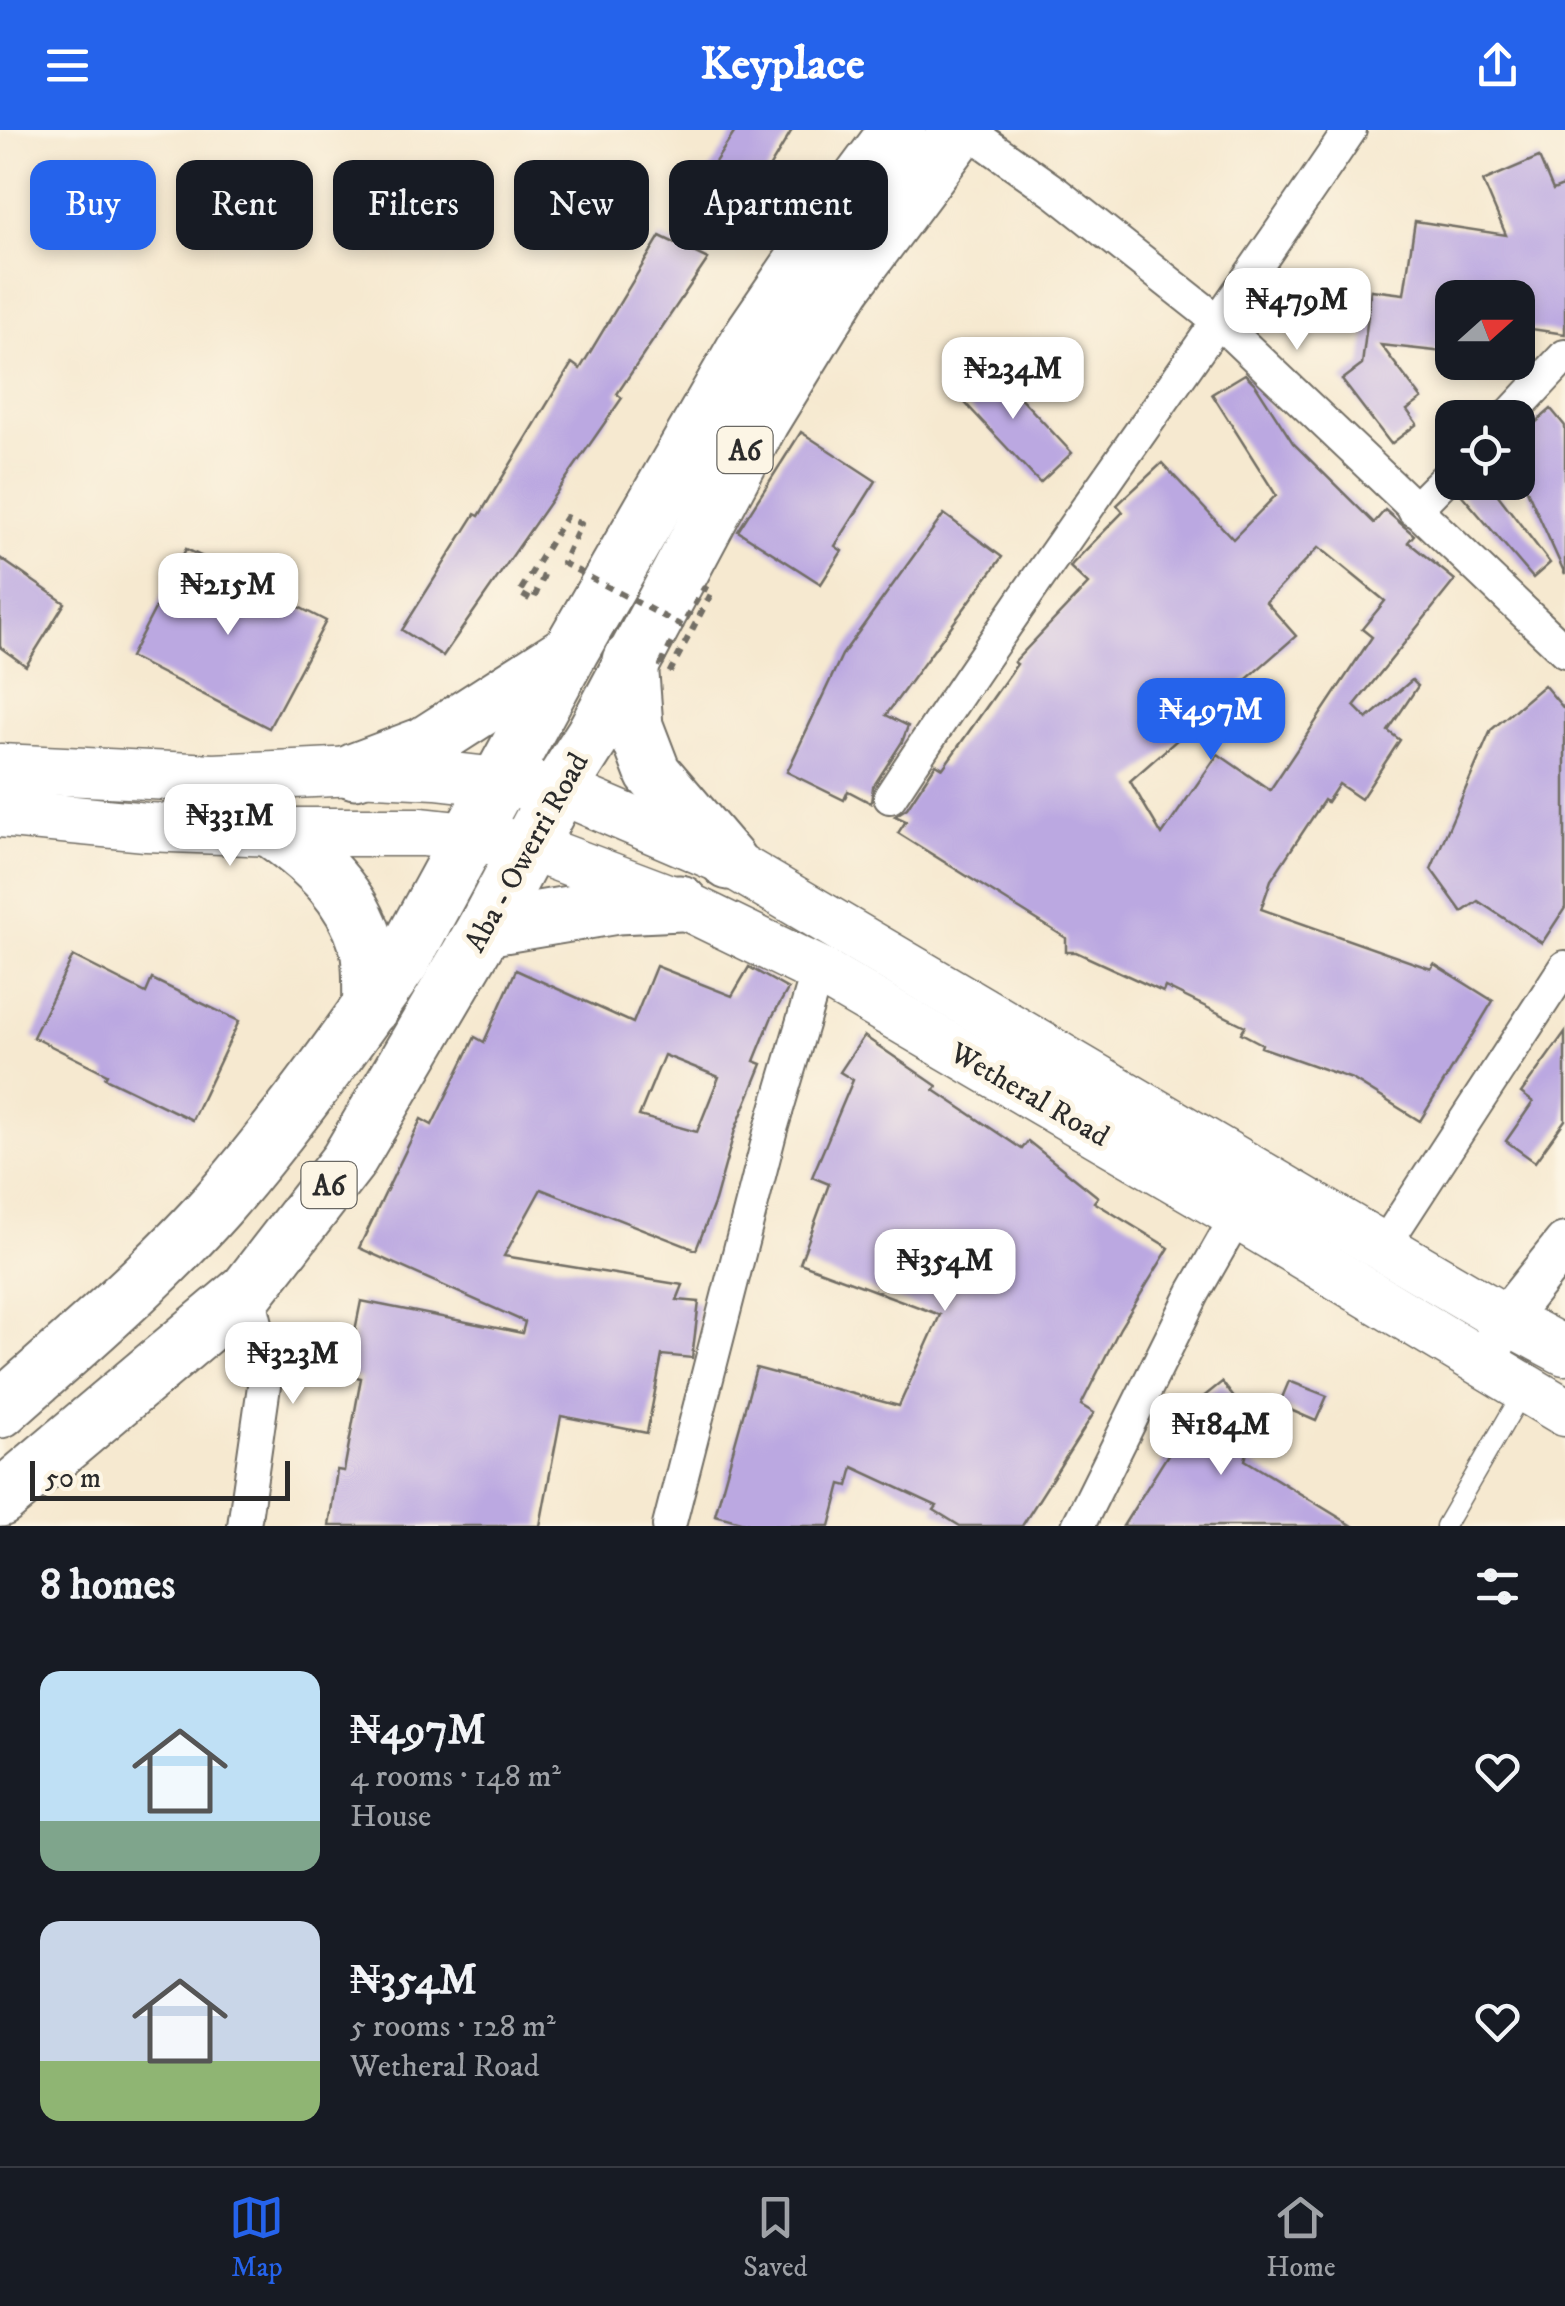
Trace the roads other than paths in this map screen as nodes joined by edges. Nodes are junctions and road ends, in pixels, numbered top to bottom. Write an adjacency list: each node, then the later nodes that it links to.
1 (898, 130): 9 (highway, Aba - Owerri Road / A6)
2 (964, 130): 4 (street); 10 (highway, Aba - Owerri Road / A6)
3 (1350, 130): 4 (street)
4 (1219, 322): 8 (street); 16 (street)
5 (1565, 356): 6 (street)
6 (1524, 400)
7 (1435, 489): 8 (street)
8 (1414, 510): 11 (street)
9 (571, 650): 13 (highway); 14 (highway, Aba - Owerri Road / A6)
10 (652, 650): 15 (highway, Aba - Owerri Road / A6); 21 (highway)
11 (1565, 651)
12 (0, 768): 13 (main road, Wetheral Road)
13 (354, 772): 14 (main road, Wetheral Road)
14 (501, 784): 15 (main road, Wetheral Road); 19 (highway, Aba - Owerri Road / A6)
15 (559, 789): 20 (highway, Aba - Owerri Road / A6); 21 (main road, Wetheral Road)
16 (890, 797)
17 (0, 813): 18 (main road, Wetheral Road)
18 (275, 832): 19 (main road, Wetheral Road); 26 (highway)
19 (468, 838): 20 (main road, Wetheral Road); 26 (highway, Aba - Owerri Road / A6)
20 (529, 846): 22 (main road, Wetheral Road); 23 (highway, Aba - Owerri Road / A6)
21 (730, 862): 27 (main road, Wetheral Road)
22 (680, 902): 23 (highway); 25 (main road, Wetheral Road)
23 (485, 928): 31 (highway, Aba - Owerri Road / A6)
24 (1565, 967): 30 (street)
25 (818, 970): 28 (main road, Wetheral Road); 39 (street)
26 (371, 1007): 35 (highway, Aba - Owerri Road / A6)
27 (1262, 1175): 28 (street); 30 (main road, Wetheral Road)
28 (1237, 1215): 34 (main road, Wetheral Road); 40 (street)
29 (1565, 1244): 32 (street)
30 (1383, 1247): 32 (main road, Wetheral Road)
31 (248, 1290): 37 (highway, Aba - Owerri Road / A6); 38 (street)
32 (1506, 1319): 33 (main road, Wetheral Road); 34 (street)
33 (1565, 1351)
34 (1505, 1375): 36 (main road, Wetheral Road); 41 (lane)
35 (0, 1410)
36 (1565, 1412)
37 (0, 1500)
38 (244, 1526)
39 (668, 1526)
40 (1078, 1526)
41 (1446, 1526)

